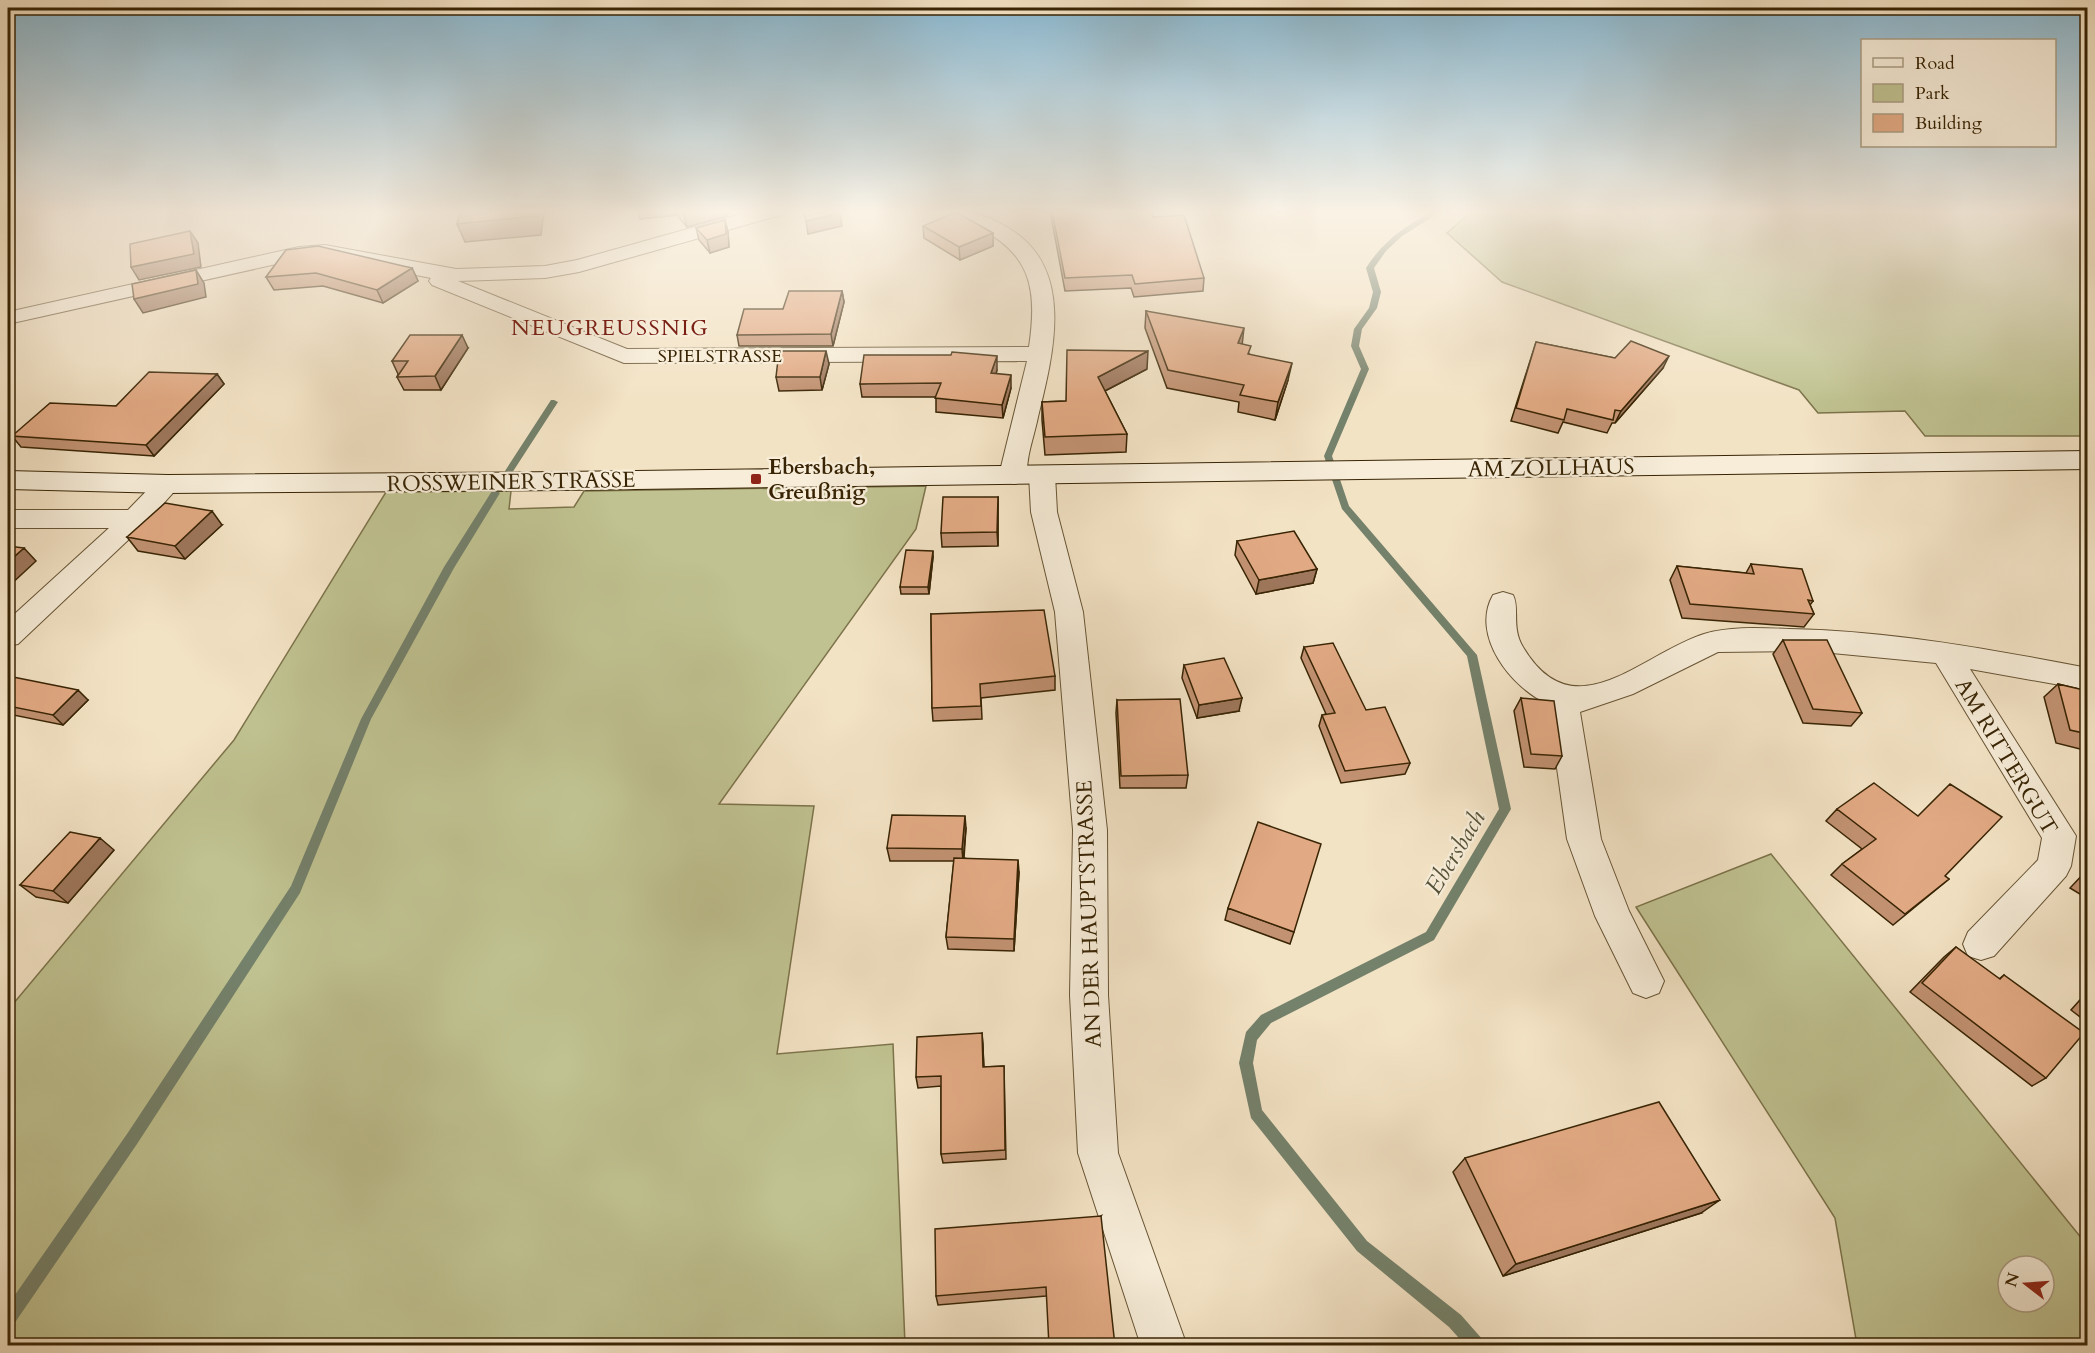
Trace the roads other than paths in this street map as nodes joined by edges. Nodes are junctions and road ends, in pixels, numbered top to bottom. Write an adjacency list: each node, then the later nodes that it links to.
1 (204, 274): 6 (street)
2 (428, 274): 7 (street, SPIELSTRASSE)
3 (449, 274): 4 (street)
4 (482, 274)
5 (1037, 274): 7 (street, AN DER HAUPTSTRASSE)
6 (8, 318)
7 (1039, 354): 9 (street, AN DER HAUPTSTRASSE)
8 (2088, 460): 9 (main road, AM ZOLLHAUS)
9 (1028, 476): 11 (main road, ROSSWEINER STRASSE); 21 (street, AN DER HAUPTSTRASSE)
10 (8, 480): 11 (main road, ROSSWEINER STRASSE)
11 (168, 484): 13 (street)
12 (8, 519): 13 (street)
13 (135, 519): 15 (street)
14 (1503, 602): 18 (street, AM RITTERGUT)
15 (8, 636)
16 (1944, 652): 17 (street, AM RITTERGUT); 18 (street, AM RITTERGUT); 19 (street, AM RITTERGUT)
17 (2088, 679)
18 (1562, 697): 20 (street)
19 (1982, 944)
20 (1646, 981)
21 (1164, 1346)

